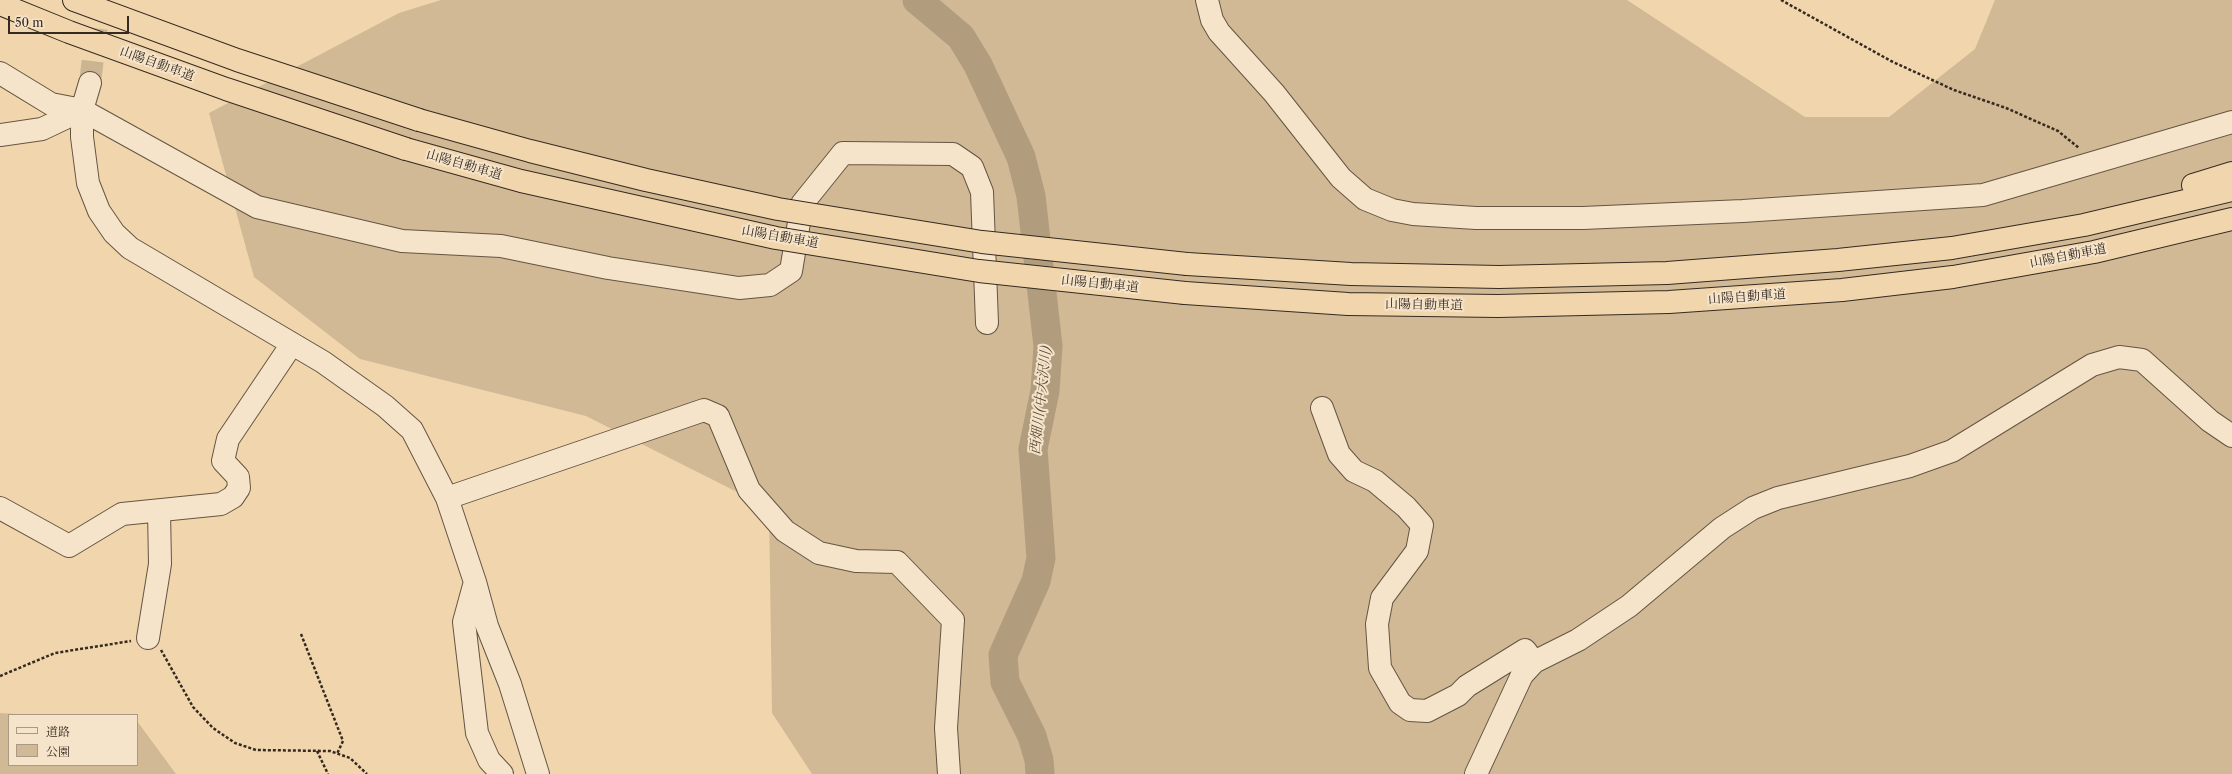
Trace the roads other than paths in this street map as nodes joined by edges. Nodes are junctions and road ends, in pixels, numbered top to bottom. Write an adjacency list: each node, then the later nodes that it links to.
1 (74, 0): 13 (highway, 山陽自動車道, bridge)
2 (1207, 0): 7 (street)
3 (0, 4): 14 (highway, 山陽自動車道, bridge)
4 (0, 72): 6 (street)
5 (90, 83): 6 (street)
6 (82, 110): 8 (street); 15 (street); 16 (street)
7 (2232, 122)
8 (0, 136)
9 (2232, 173): 13 (highway)
10 (2232, 190): 13 (highway, 山陽自動車道)
11 (2232, 219): 14 (highway, 山陽自動車道)
12 (2232, 228): 14 (highway)
13 (1952, 248)
14 (2094, 252)
15 (987, 323)
16 (292, 344): 19 (street); 21 (street)
17 (1322, 408): 24 (street)
18 (2232, 436): 24 (street)
19 (447, 498): 22 (street); 27 (street)
20 (0, 508): 21 (street)
21 (159, 511): 23 (street)
22 (475, 582): 25 (street); 26 (street)
23 (148, 638)
24 (1534, 662): 28 (street)
25 (502, 774)
26 (538, 774)
27 (949, 774)
28 (1476, 774)

